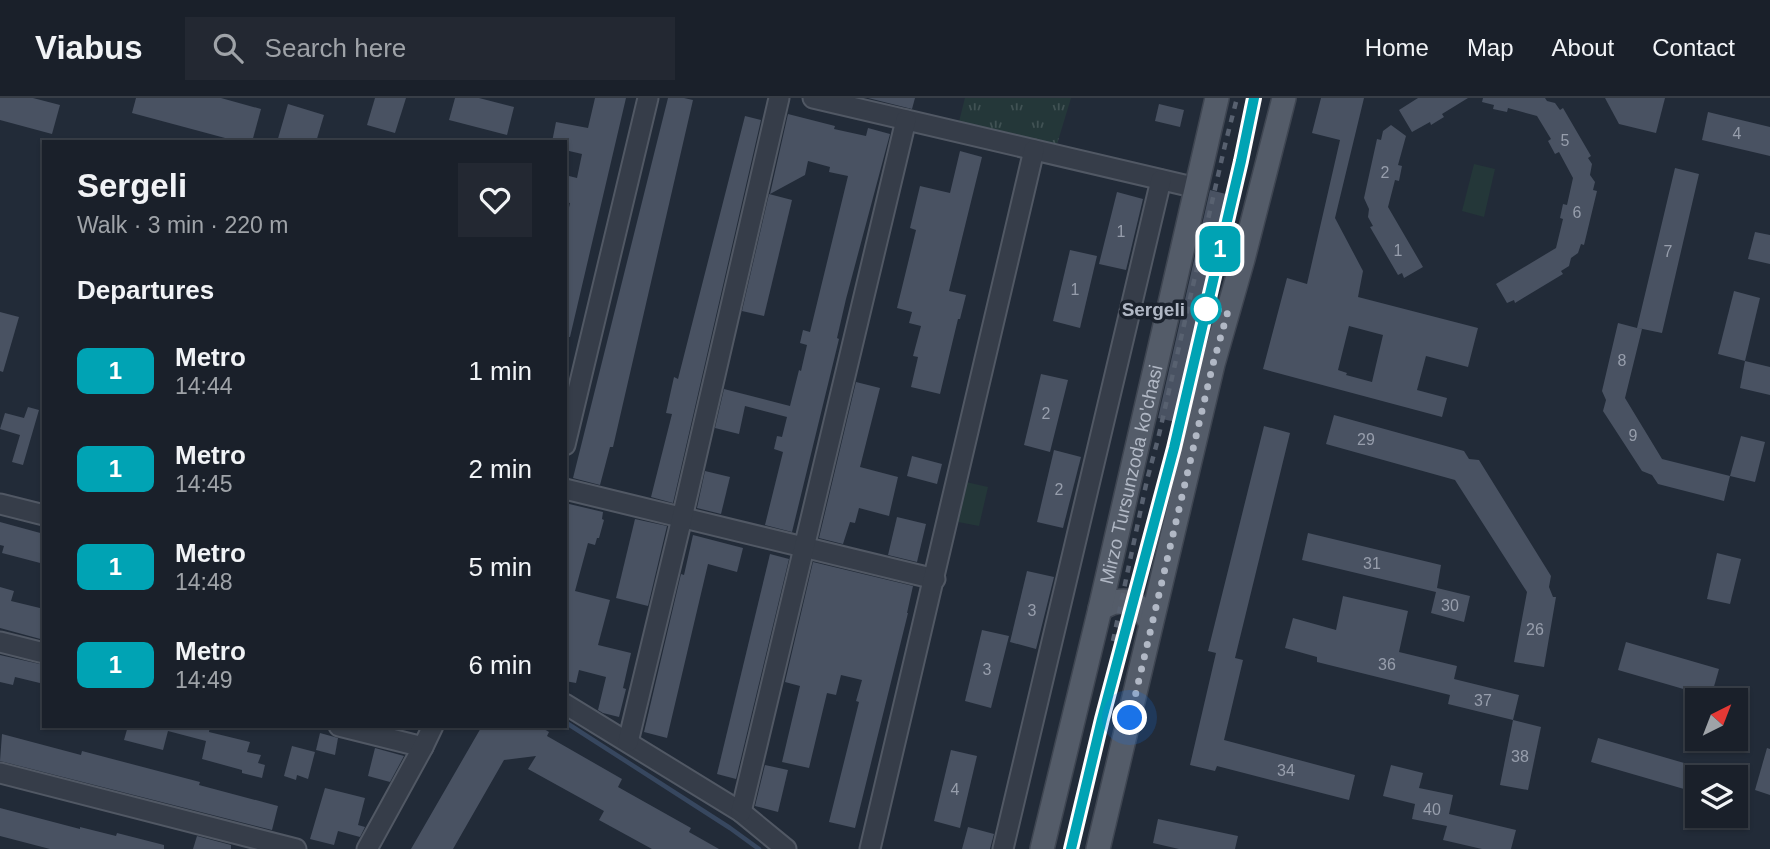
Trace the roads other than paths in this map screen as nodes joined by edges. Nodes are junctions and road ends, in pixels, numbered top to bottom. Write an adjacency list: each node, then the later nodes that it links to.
1 (648, 98): 10 (street)
2 (779, 98): 14 (street)
3 (813, 98): 6 (street)
4 (1217, 98): 9 (main road, Mirzo Tursunzoda ko'chasi)
5 (1284, 98): 18 (main road)
6 (906, 120): 7 (street); 15 (street)
7 (1034, 150): 8 (street); 16 (street)
8 (1161, 180): 9 (street); 32 (street)
9 (1197, 188): 17 (main road, Mirzo Tursunzoda ko'chasi)
10 (567, 437)
11 (567, 489): 14 (street)
12 (0, 504): 13 (street)
13 (42, 514)
14 (682, 518): 15 (street); 24 (street)
15 (804, 547): 16 (street); 27 (street)
16 (934, 579): 31 (street)
17 (1100, 609): 18 (main road); 33 (main road, Mirzo Tursunzoda ko'chasi)
18 (1151, 624): 34 (main road)
19 (0, 642): 20 (street)
20 (42, 652)
21 (567, 705): 24 (street)
22 (347, 728): 25 (street)
23 (432, 728): 25 (street)
24 (628, 742): 27 (street)
25 (423, 747): 29 (street)
26 (0, 773): 28 (street)
27 (741, 812): 30 (street)
28 (296, 849)
29 (367, 849)
30 (786, 849)
31 (870, 849)
32 (1003, 849)
33 (1042, 849)
34 (1098, 849)

